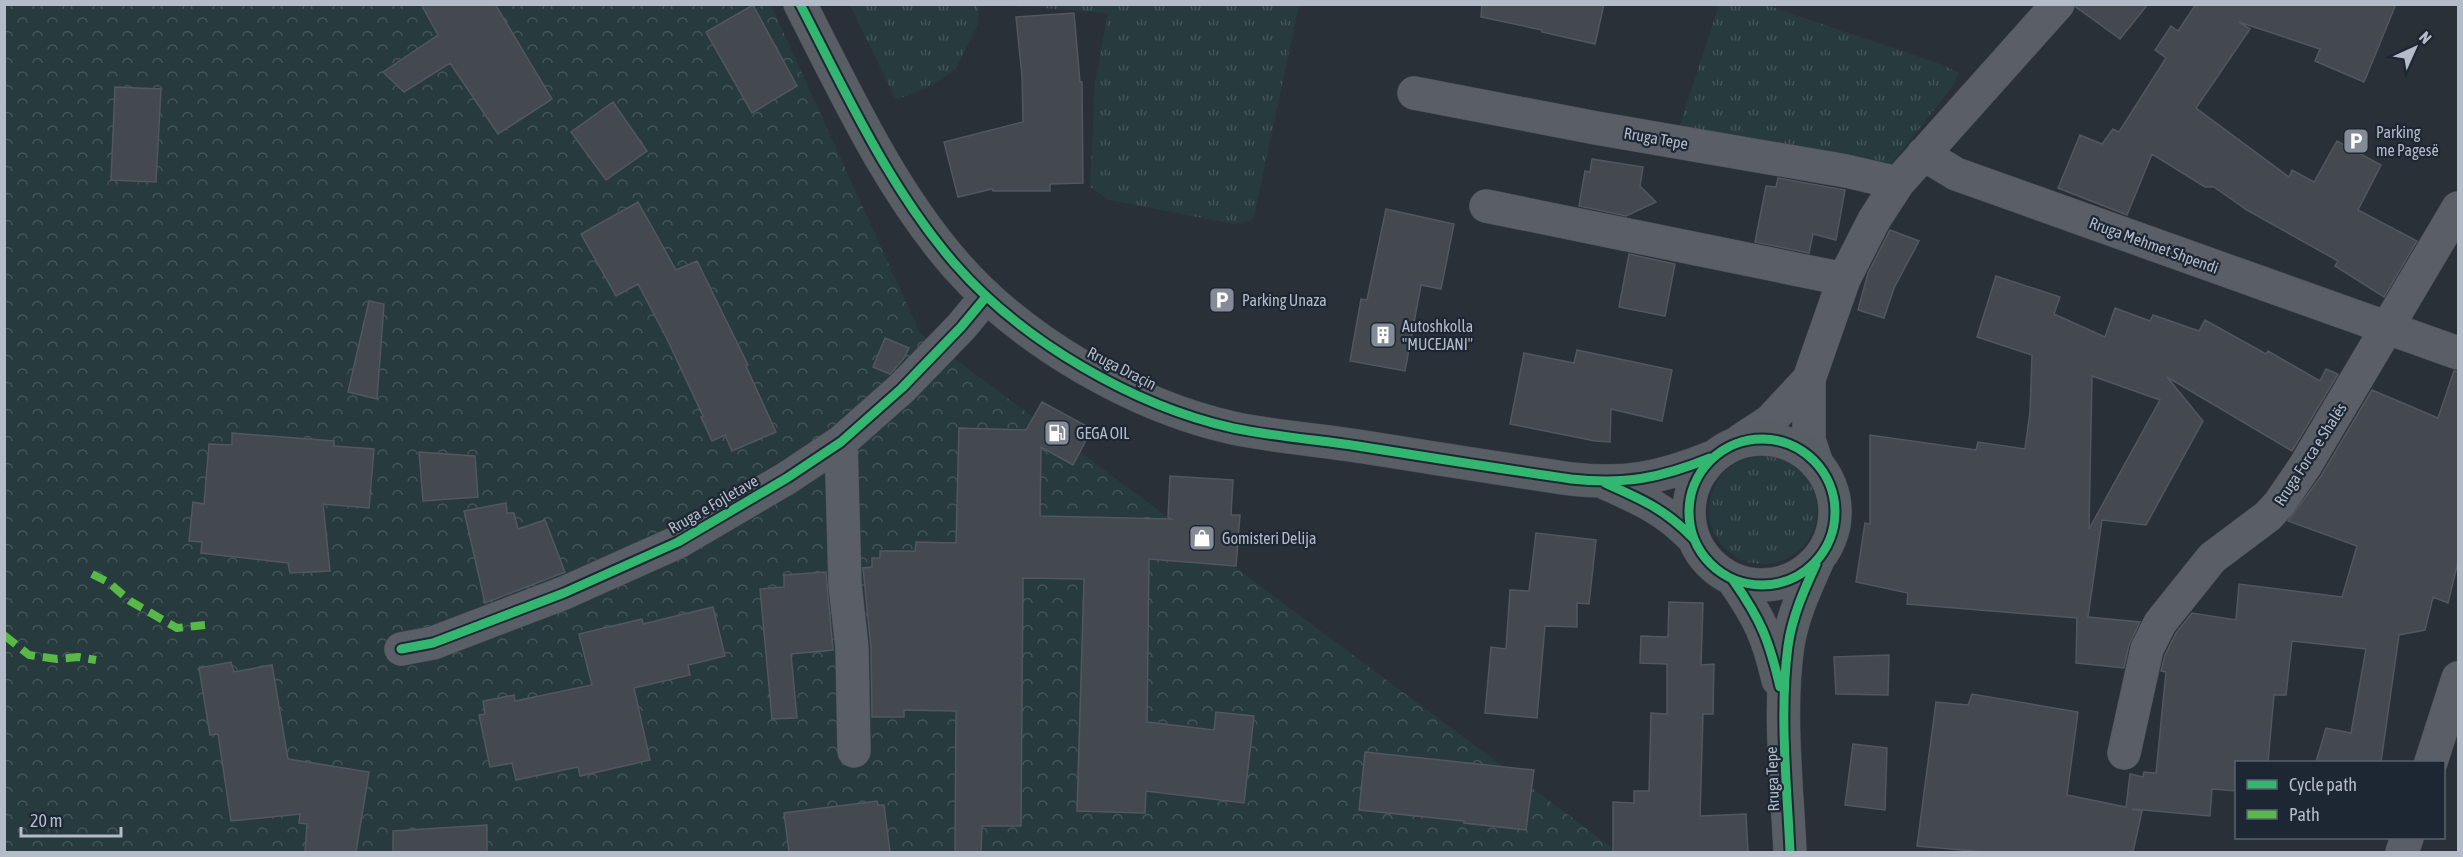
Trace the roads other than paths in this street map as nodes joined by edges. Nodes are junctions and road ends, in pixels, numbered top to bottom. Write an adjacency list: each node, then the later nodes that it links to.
1 (800, 4): 9 (main road, Rruga Draçin)
2 (2058, 4): 4 (street, Rruga Tepe)
3 (1414, 93): 5 (street, Rruga Tepe)
4 (1923, 154): 5 (street, Rruga Tepe); 10 (street, Rruga Mehmet Shpendi)
5 (1898, 183): 8 (street, Rruga Tepe)
6 (1486, 206): 8 (street)
7 (2458, 208): 10 (street)
8 (1844, 279): 12 (street, Rruga Tepe)
9 (986, 297): 14 (street, Rruga e Fojletave); 17 (main road, Rruga Draçin)
10 (2389, 328): 11 (street, Rruga Mehmet Shpendi); 25 (street, Rruga Forca e Shalës)
11 (2458, 353)
12 (1809, 380): 13 (street, Rruga Tepe); 16 (street, Rruga Tepe)
13 (1741, 441): 15 (main road, Rruga Tepe); 16 (main road, Rruga Tepe)
14 (841, 442): 21 (street, Rruga e Fojletave); 24 (street)
15 (1710, 458): 17 (main road, Rruga Draçin); 18 (main road, Rruga Tepe)
16 (1816, 461): 19 (main road, Rruga Tepe)
17 (1605, 483): 18 (main road, Rruga Draçin)
18 (1693, 538): 20 (main road, Rruga Tepe)
19 (1817, 562): 20 (main road, Rruga Tepe); 23 (main road, Rruga Tepe)
20 (1733, 580): 23 (main road, Rruga Tepe)
21 (401, 649)
22 (2458, 678): 26 (street)
23 (1784, 705): 27 (main road, Rruga Tepe)
24 (854, 751)
25 (2124, 753)
26 (2431, 761)
27 (1790, 852)

